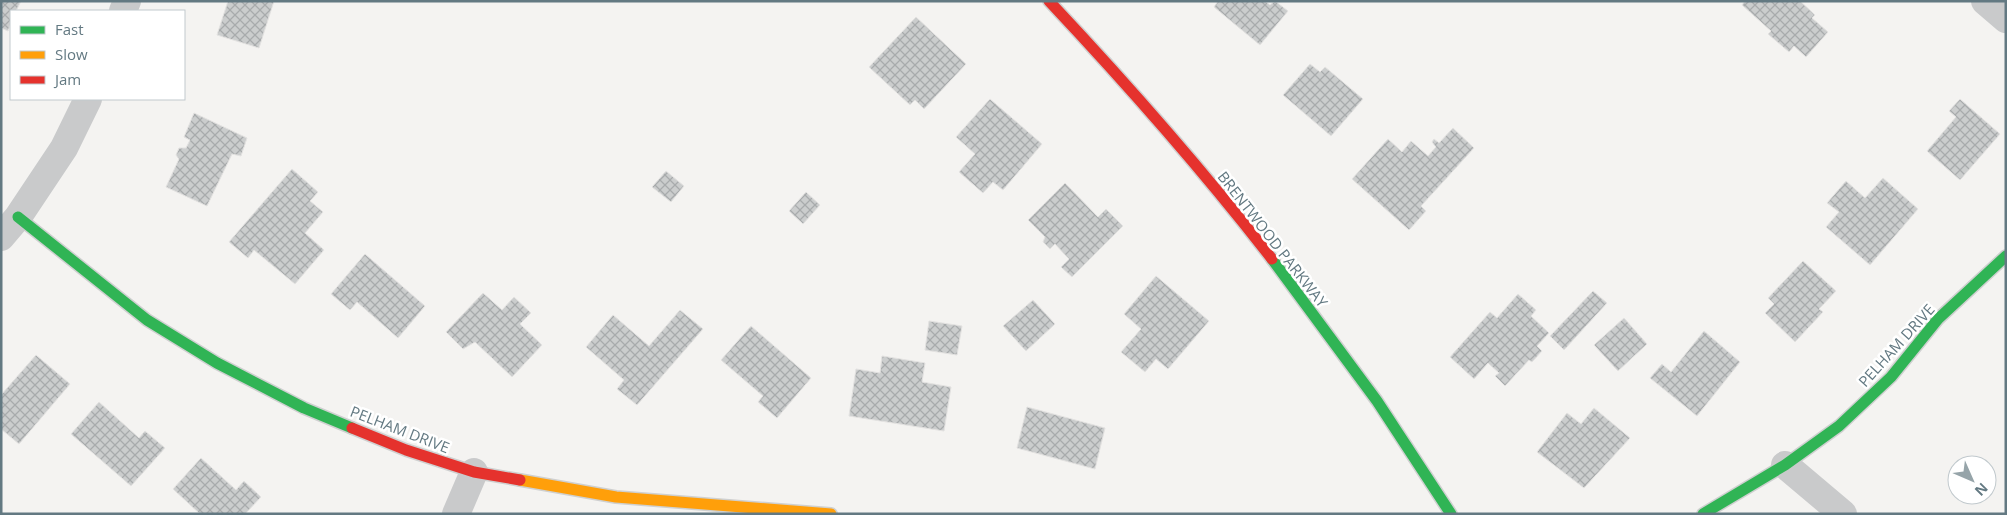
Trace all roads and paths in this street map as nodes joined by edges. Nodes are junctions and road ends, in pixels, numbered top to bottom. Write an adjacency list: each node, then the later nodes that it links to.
1 (1049, 1): 11 (street, BRENTWOOD PARKWAY)
2 (1985, 1): 3 (street)
3 (2006, 19)
4 (88, 100): 5 (street)
5 (9, 227): 8 (street, PELHAM DRIVE)
6 (2006, 256): 7 (street, PELHAM DRIVE)
7 (1785, 465): 12 (street, PELHAM DRIVE); 13 (street)
8 (474, 472): 9 (street); 10 (street, PELHAM DRIVE)
9 (456, 514)
10 (831, 514)
11 (1451, 514)
12 (1703, 514)
13 (1842, 514)

